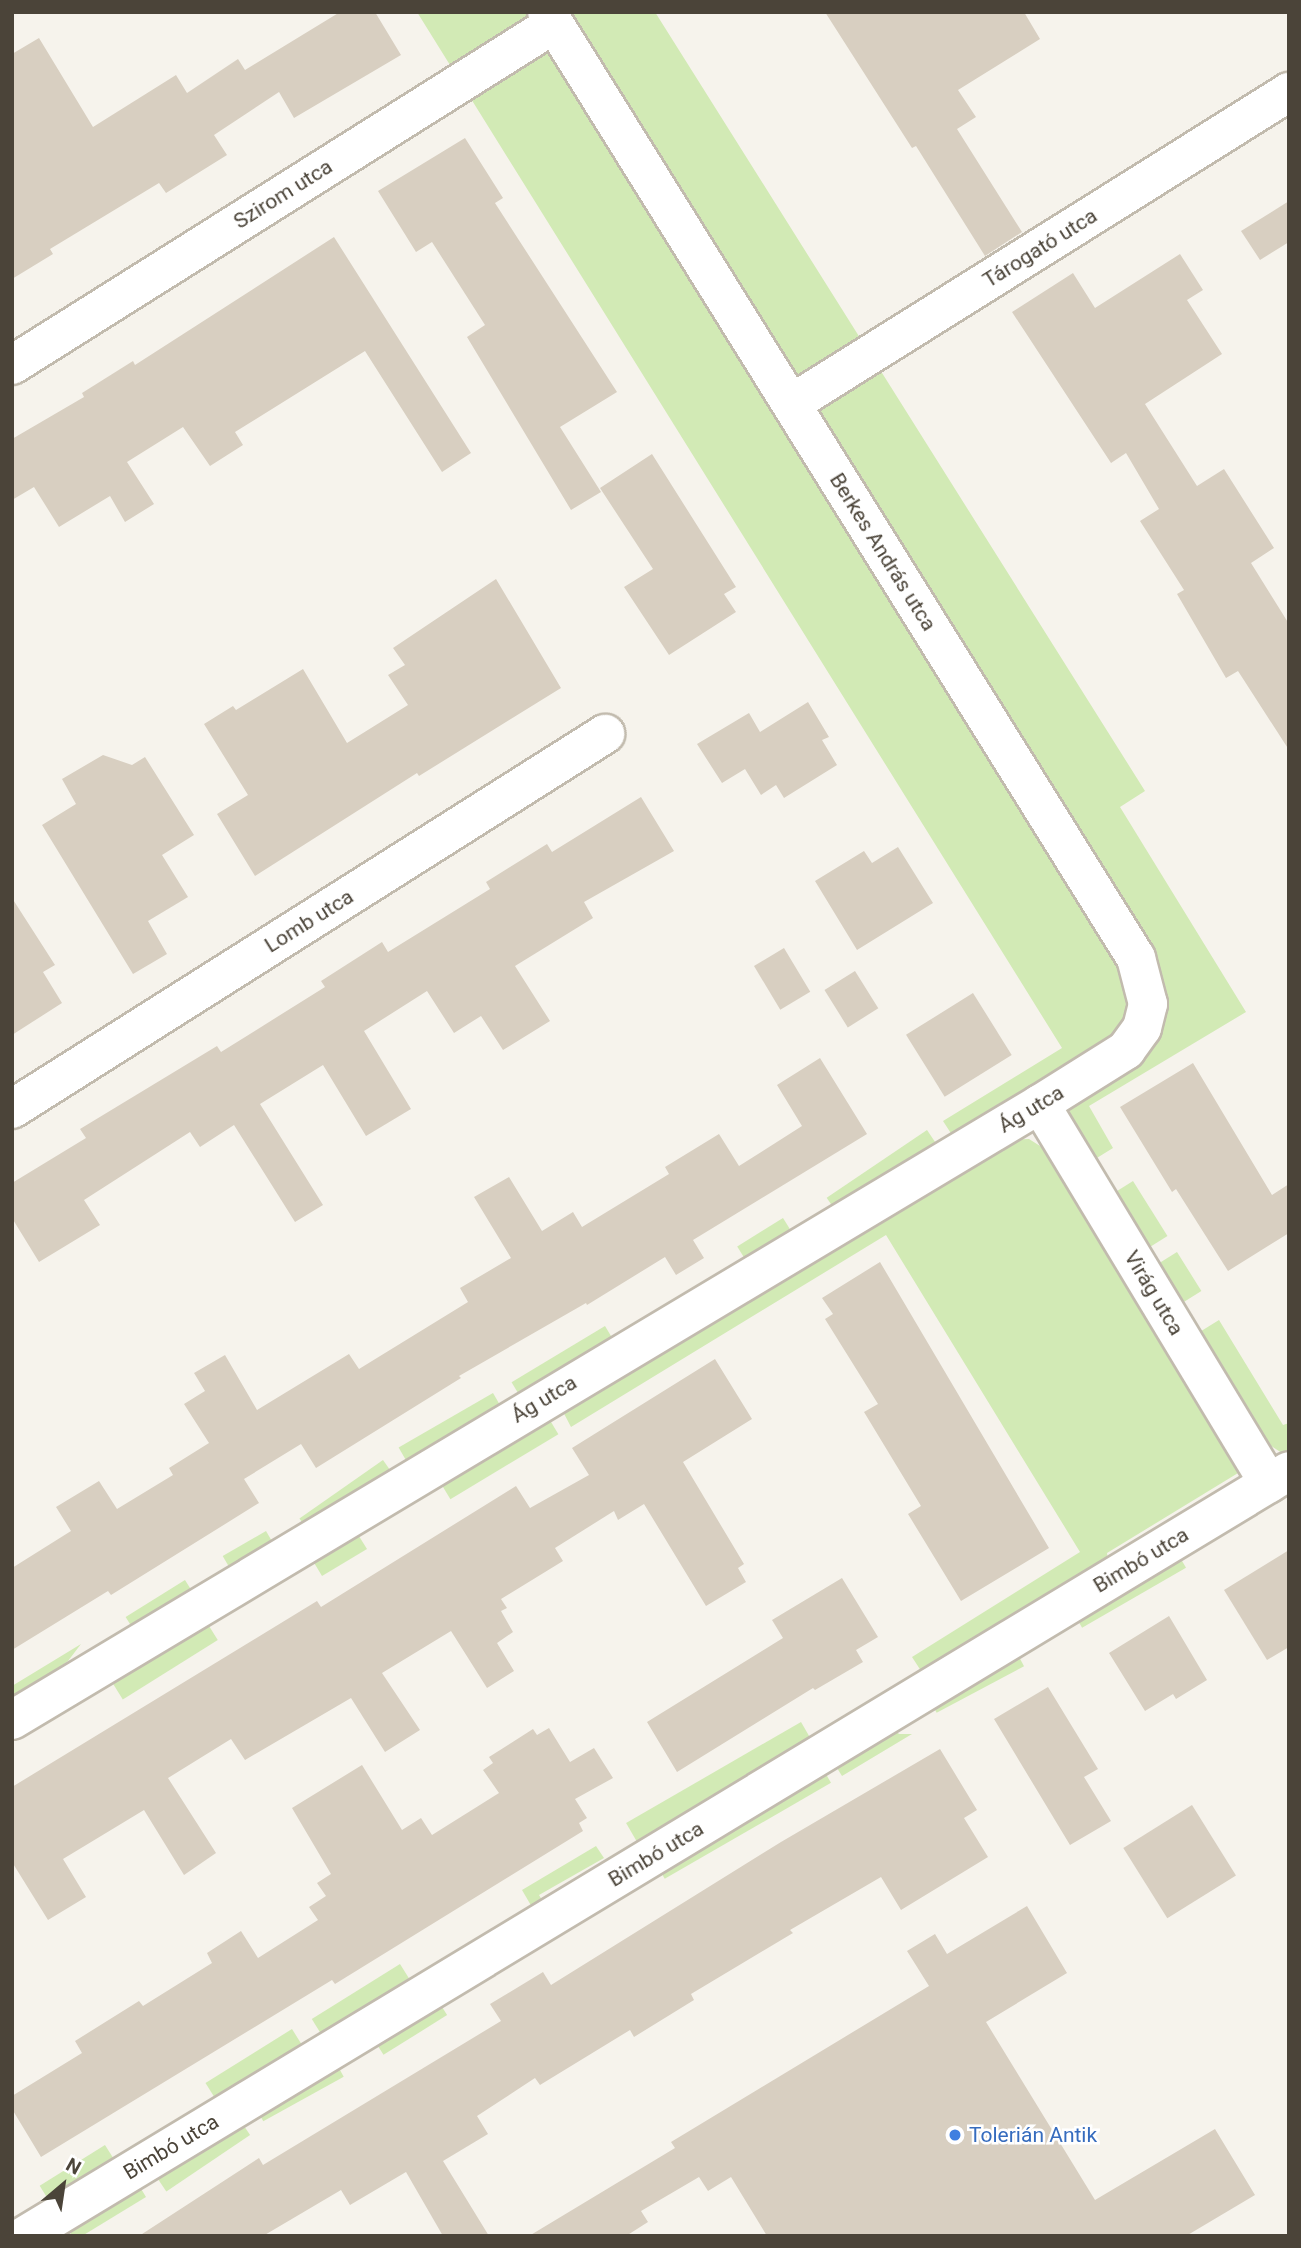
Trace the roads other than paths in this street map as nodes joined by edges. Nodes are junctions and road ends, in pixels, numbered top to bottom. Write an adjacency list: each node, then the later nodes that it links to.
1 (550, 18): 3 (street, Szirom utca); 4 (street, Berkes András utca)
2 (1289, 92): 4 (street, Tárogató utca)
3 (12, 365)
4 (791, 404): 6 (street, Berkes András utca)
5 (605, 734): 8 (street, Lomb utca)
6 (1077, 1080): 7 (street, Ág utca)
7 (1040, 1104): 9 (street, Virág utca); 10 (street, Ág utca)
8 (12, 1109)
9 (1279, 1477): 11 (street, Bimbó utca)
10 (12, 1720)
11 (24, 2236)

